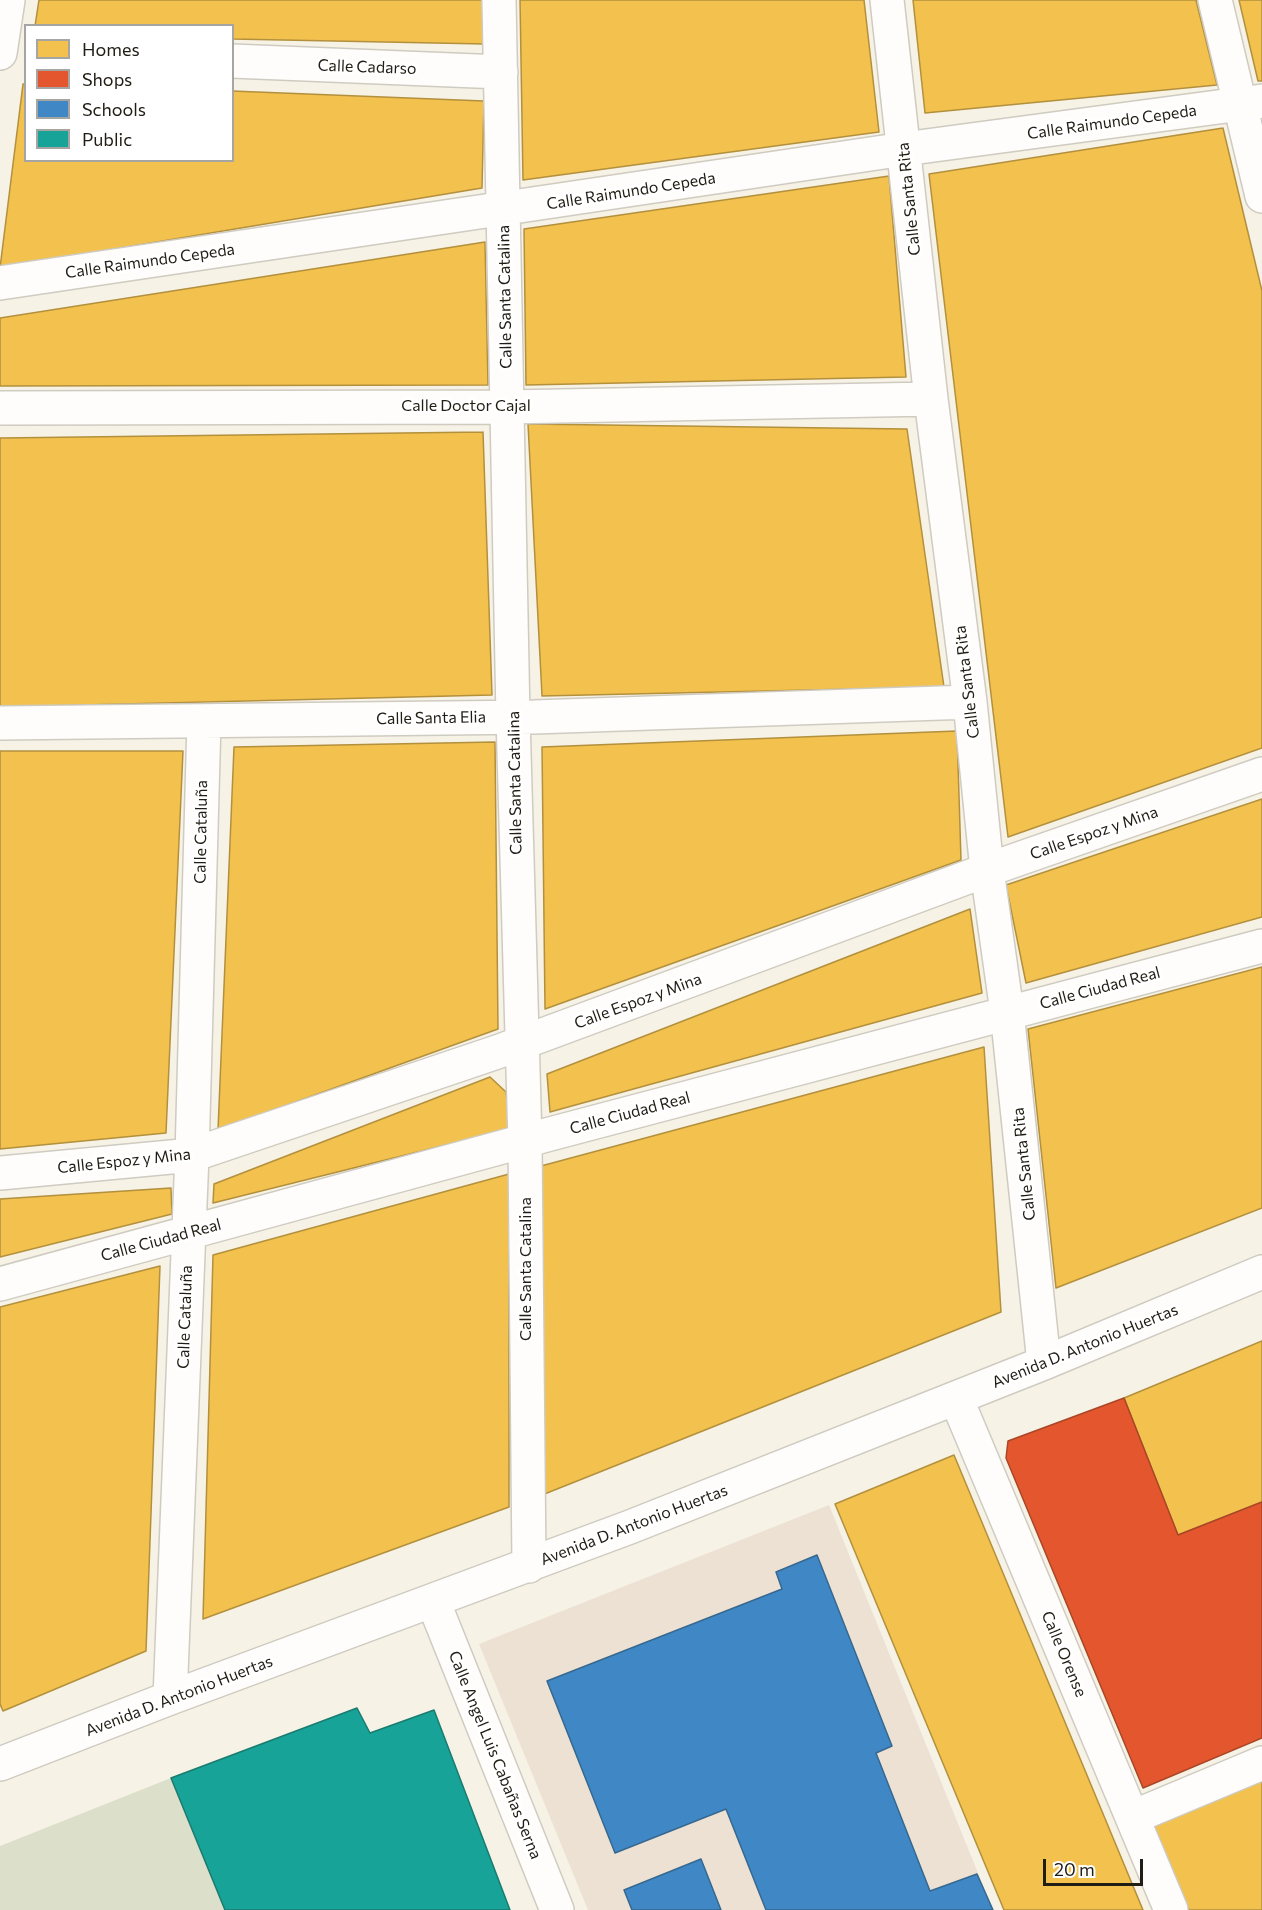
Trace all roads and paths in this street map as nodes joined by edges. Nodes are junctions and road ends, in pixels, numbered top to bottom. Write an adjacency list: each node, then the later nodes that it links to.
1 (8, 0): 5 (street)
2 (500, 0): 8 (street, Calle Santa Catalina)
3 (887, 0): 10 (street, Calle Santa Rita)
4 (1215, 0): 9 (street)
5 (0, 53): 6 (street)
6 (24, 54)
7 (234, 62): 8 (street, Calle Cadarso)
8 (501, 72): 12 (street, Calle Santa Catalina)
9 (1251, 103): 10 (street, Calle Raimundo Cepeda); 11 (street)
10 (904, 149): 12 (street, Calle Raimundo Cepeda); 14 (street, Calle Santa Rita)
11 (1262, 196)
12 (503, 210): 13 (street, Calle Raimundo Cepeda); 15 (street, Calle Santa Catalina)
13 (0, 283)
14 (931, 399): 15 (street, Calle Doctor Cajal); 17 (street, Calle Santa Rita)
15 (507, 406): 16 (street, Calle Doctor Cajal); 18 (street, Calle Santa Catalina)
16 (0, 408)
17 (970, 702): 18 (street, Calle Santa Elia); 22 (street, Calle Santa Rita)
18 (513, 717): 19 (street, Calle Santa Elia); 25 (street, Calle Santa Catalina)
19 (204, 721): 20 (street, Calle Santa Elia); 27 (street, Calle Cataluña)
20 (0, 723)
21 (1262, 774): 22 (street, Calle Espoz y Mina)
22 (987, 870): 24 (street, Calle Santa Rita); 25 (street, Calle Espoz y Mina)
23 (1262, 946): 24 (street, Calle Ciudad Real)
24 (1007, 1012): 26 (street, Calle Ciudad Real); 32 (street, Calle Santa Rita)
25 (521, 1043): 26 (street, Calle Santa Catalina); 27 (street, Calle Espoz y Mina)
26 (525, 1141): 29 (street, Calle Ciudad Real); 34 (street, Calle Santa Catalina)
27 (192, 1155): 28 (street, Calle Espoz y Mina); 29 (street, Calle Cataluña)
28 (0, 1173)
29 (188, 1233): 31 (street, Calle Ciudad Real); 36 (street, Calle Cataluña)
30 (1262, 1272): 32 (street, Avenida D. Antonio Huertas)
31 (0, 1284)
32 (1044, 1364): 33 (street, Avenida D. Antonio Huertas)
33 (957, 1398): 34 (street, Avenida D. Antonio Huertas); 39 (street, Calle Orense)
34 (529, 1566): 35 (street, Avenida D. Antonio Huertas)
35 (433, 1600): 36 (street, Avenida D. Antonio Huertas); 40 (street, Calle Angel Luis Cabañas Serna)
36 (170, 1698): 38 (street, Avenida D. Antonio Huertas)
37 (1262, 1763): 39 (street)
38 (0, 1764)
39 (1133, 1817): 41 (street, Calle Orense)
40 (557, 1910)
41 (1171, 1910)

